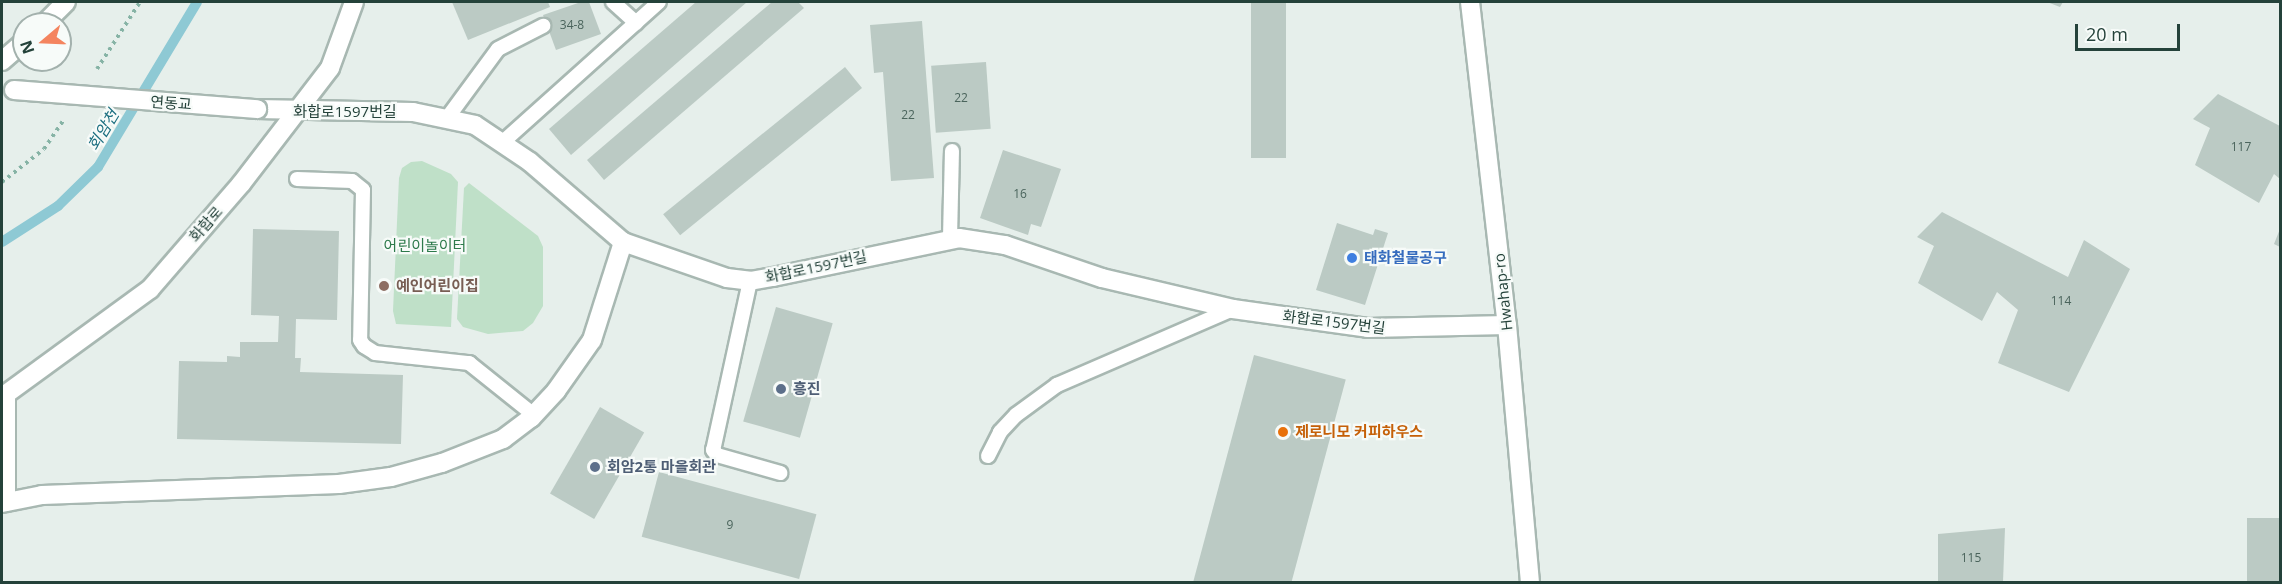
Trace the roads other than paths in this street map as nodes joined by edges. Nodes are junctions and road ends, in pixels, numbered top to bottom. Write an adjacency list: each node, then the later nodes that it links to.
1 (354, 2): 9 (street, 화합로)
2 (613, 2): 5 (lane)
3 (659, 2): 5 (lane)
4 (1470, 2): 18 (street, Hwahap-ro)
5 (636, 23): 11 (lane)
6 (543, 26): 10 (lane)
7 (8, 90): 8 (street, 연동교, bridge)
8 (257, 110): 9 (street, 화합로1597번길)
9 (294, 113): 10 (street, 화합로1597번길); 19 (street, 화합로)
10 (448, 117): 11 (street, 화합로1597번길)
11 (504, 141): 15 (street, 화합로1597번길)
12 (952, 151): 14 (lane)
13 (297, 179): 20 (lane)
14 (950, 238): 16 (street, 화합로1597번길); 17 (street, 화합로1597번길)
15 (623, 242): 16 (street, 화합로1597번길); 20 (street)
16 (750, 280): 22 (lane)
17 (1233, 309): 18 (street, 화합로1597번길); 21 (lane)
18 (1507, 325): 24 (street, Hwahap-ro)
19 (4, 396): 23 (street)
20 (534, 415): 23 (street)
21 (988, 456)
22 (780, 473)
23 (4, 502)
24 (1530, 582)

